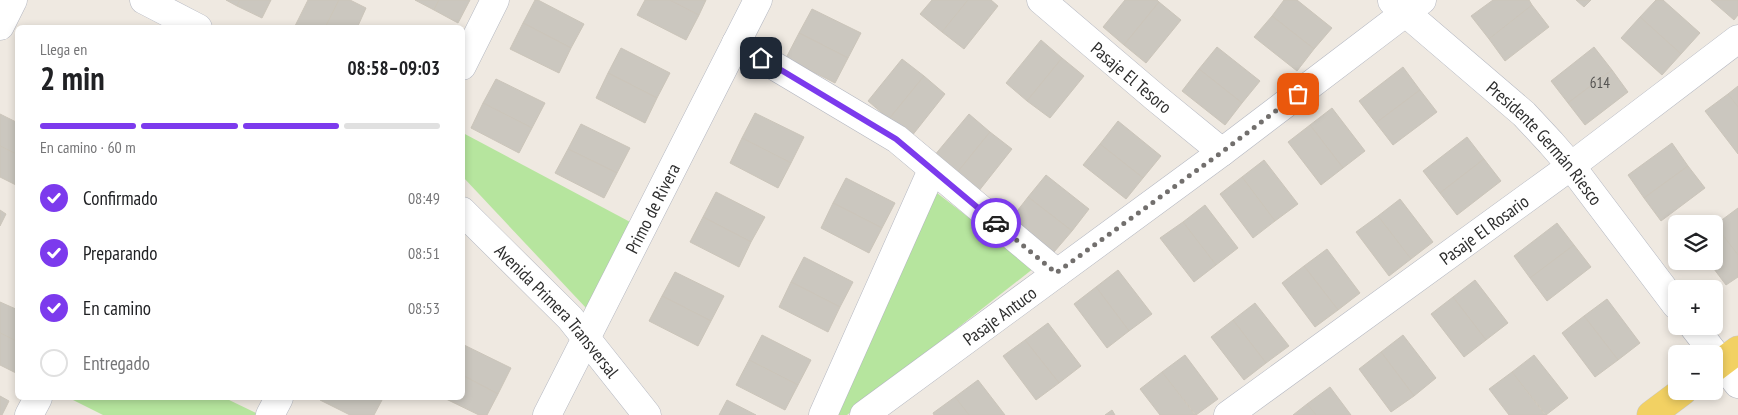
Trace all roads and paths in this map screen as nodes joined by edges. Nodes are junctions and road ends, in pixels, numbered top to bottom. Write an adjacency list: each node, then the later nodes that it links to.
1 (13, 0): 8 (street)
2 (144, 0): 7 (street)
3 (495, 0): 11 (street)
4 (758, 0): 10 (street, Primo de Rivera)
5 (1041, 0): 12 (street, Pasaje El Tesoro)
6 (1406, 4): 12 (street, Pasaje Antuco); 13 (street, Presidente Germán Riesco)
7 (192, 25)
8 (0, 26)
9 (1738, 39): 13 (street, Pasaje El Rosario)
10 (736, 43): 14 (street); 19 (street, Primo de Rivera)
11 (465, 60)
12 (1222, 152): 16 (street, Pasaje Antuco)
13 (1571, 166): 17 (street, Presidente Germán Riesco); 31 (street, Pasaje El Rosario)
14 (932, 170): 16 (street); 29 (street)
15 (465, 214): 19 (street, Avenida Primera Transversal)
16 (1056, 273): 30 (street, Pasaje Antuco)
17 (1668, 295)
18 (1701, 335): 20 (street)
19 (586, 339): 27 (street, Primo de Rivera); 28 (street, Avenida Primera Transversal)
20 (1725, 361): 21 (street)
21 (1738, 384)
22 (37, 400): 25 (street)
23 (278, 400): 26 (street)
24 (1671, 400): 32 (main road)
25 (29, 415)
26 (270, 415)
27 (547, 415)
28 (647, 415)
29 (823, 415)
30 (864, 415)
31 (1228, 415)
32 (1651, 415)

